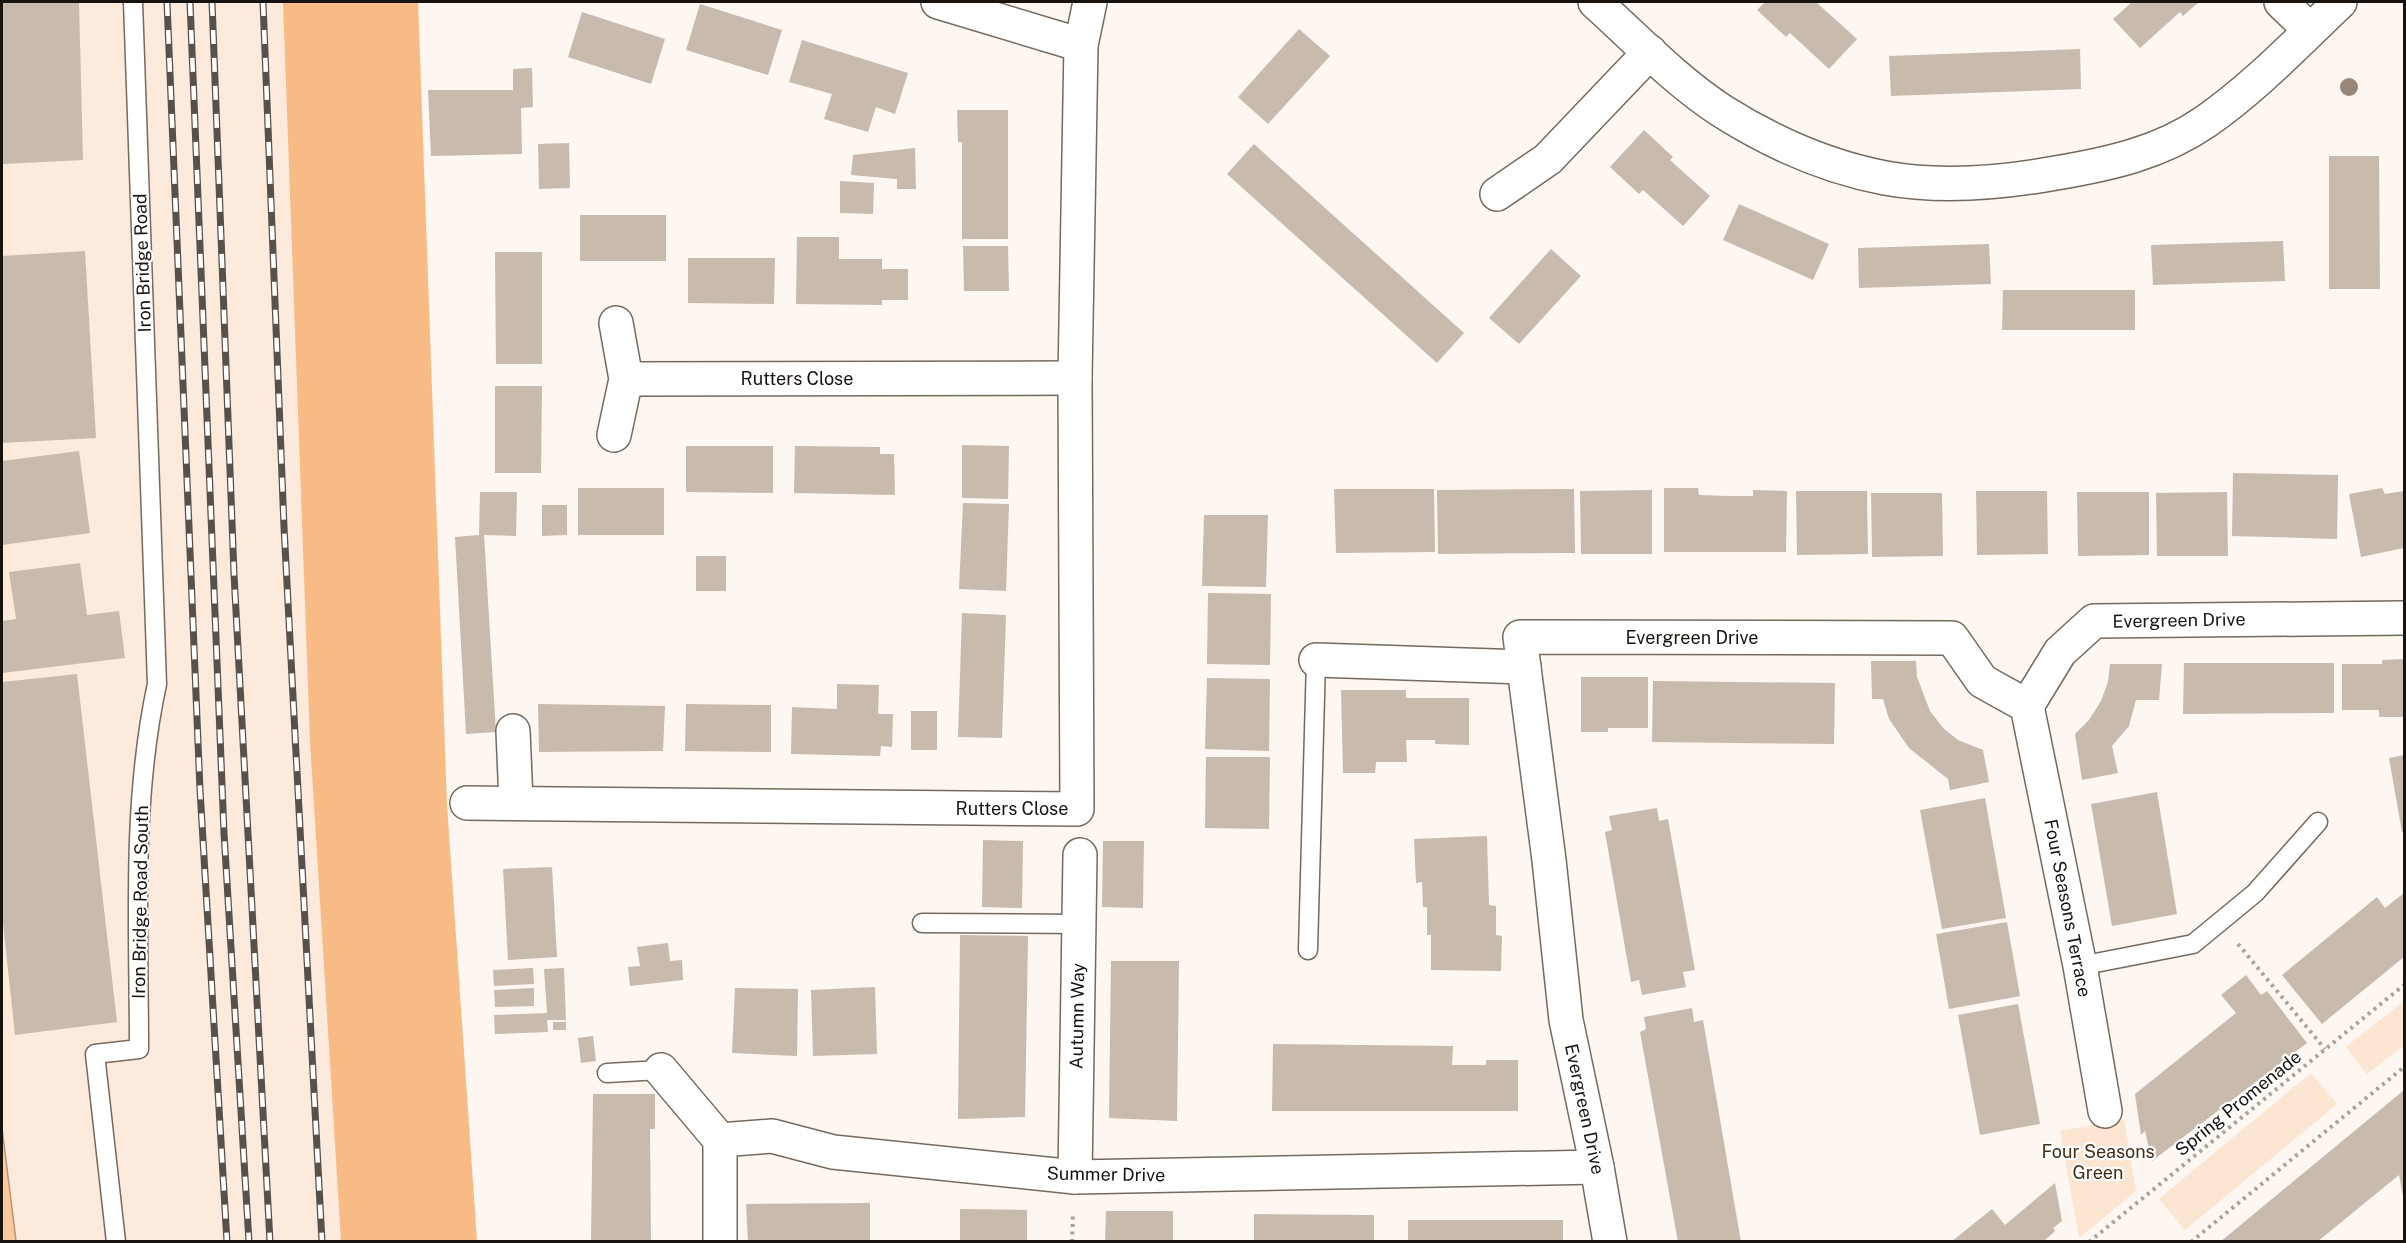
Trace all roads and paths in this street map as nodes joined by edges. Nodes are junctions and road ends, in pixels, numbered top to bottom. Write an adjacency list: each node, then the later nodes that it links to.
1 (133, 2): 15 (lane, Iron Bridge Road)
2 (938, 2): 8 (street)
3 (1090, 2): 8 (street, Rutters Close)
4 (1595, 2): 9 (street)
5 (2282, 2): 7 (street)
6 (2340, 2): 7 (street)
7 (2310, 30): 9 (street)
8 (1082, 45): 12 (street, Rutters Close)
9 (1650, 52): 10 (street)
10 (1497, 194)
11 (616, 323): 13 (street)
12 (1075, 378): 13 (street, Rutters Close); 22 (street, Rutters Close)
13 (626, 379): 14 (street)
14 (614, 435)
15 (151, 524): 39 (lane, Iron Bridge Road South)
16 (2404, 618): 19 (street, Evergreen Drive)
17 (1316, 660): 18 (street); 28 (lane)
18 (1524, 667): 19 (street, Evergreen Drive); 37 (street, Evergreen Drive)
19 (2027, 706): 29 (street, Four Seasons Terrace)
20 (513, 731): 22 (street)
21 (467, 802): 22 (street)
22 (516, 802)
23 (2318, 822): 26 (lane)
24 (1080, 855): 27 (street, Autumn Way)
25 (922, 923): 27 (lane)
26 (2221, 923): 29 (lane); 31 (path)
27 (1079, 924): 38 (street, Autumn Way)
28 (1308, 950)
29 (2080, 966): 35 (street, Four Seasons Terrace)
30 (2404, 985): 31 (path, Spring Promenade)
31 (2325, 1049): 42 (path, Spring Promenade)
32 (657, 1064): 34 (lane); 36 (street)
33 (2404, 1066): 43 (path)
34 (607, 1073)
35 (2105, 1111)
36 (720, 1140): 38 (street, Summer Drive); 40 (street)
37 (1598, 1167): 38 (street, Summer Drive); 41 (street, Evergreen Drive)
38 (1075, 1177)
39 (116, 1242)
40 (720, 1242)
41 (1610, 1242)
42 (2089, 1242)
43 (2191, 1242)

